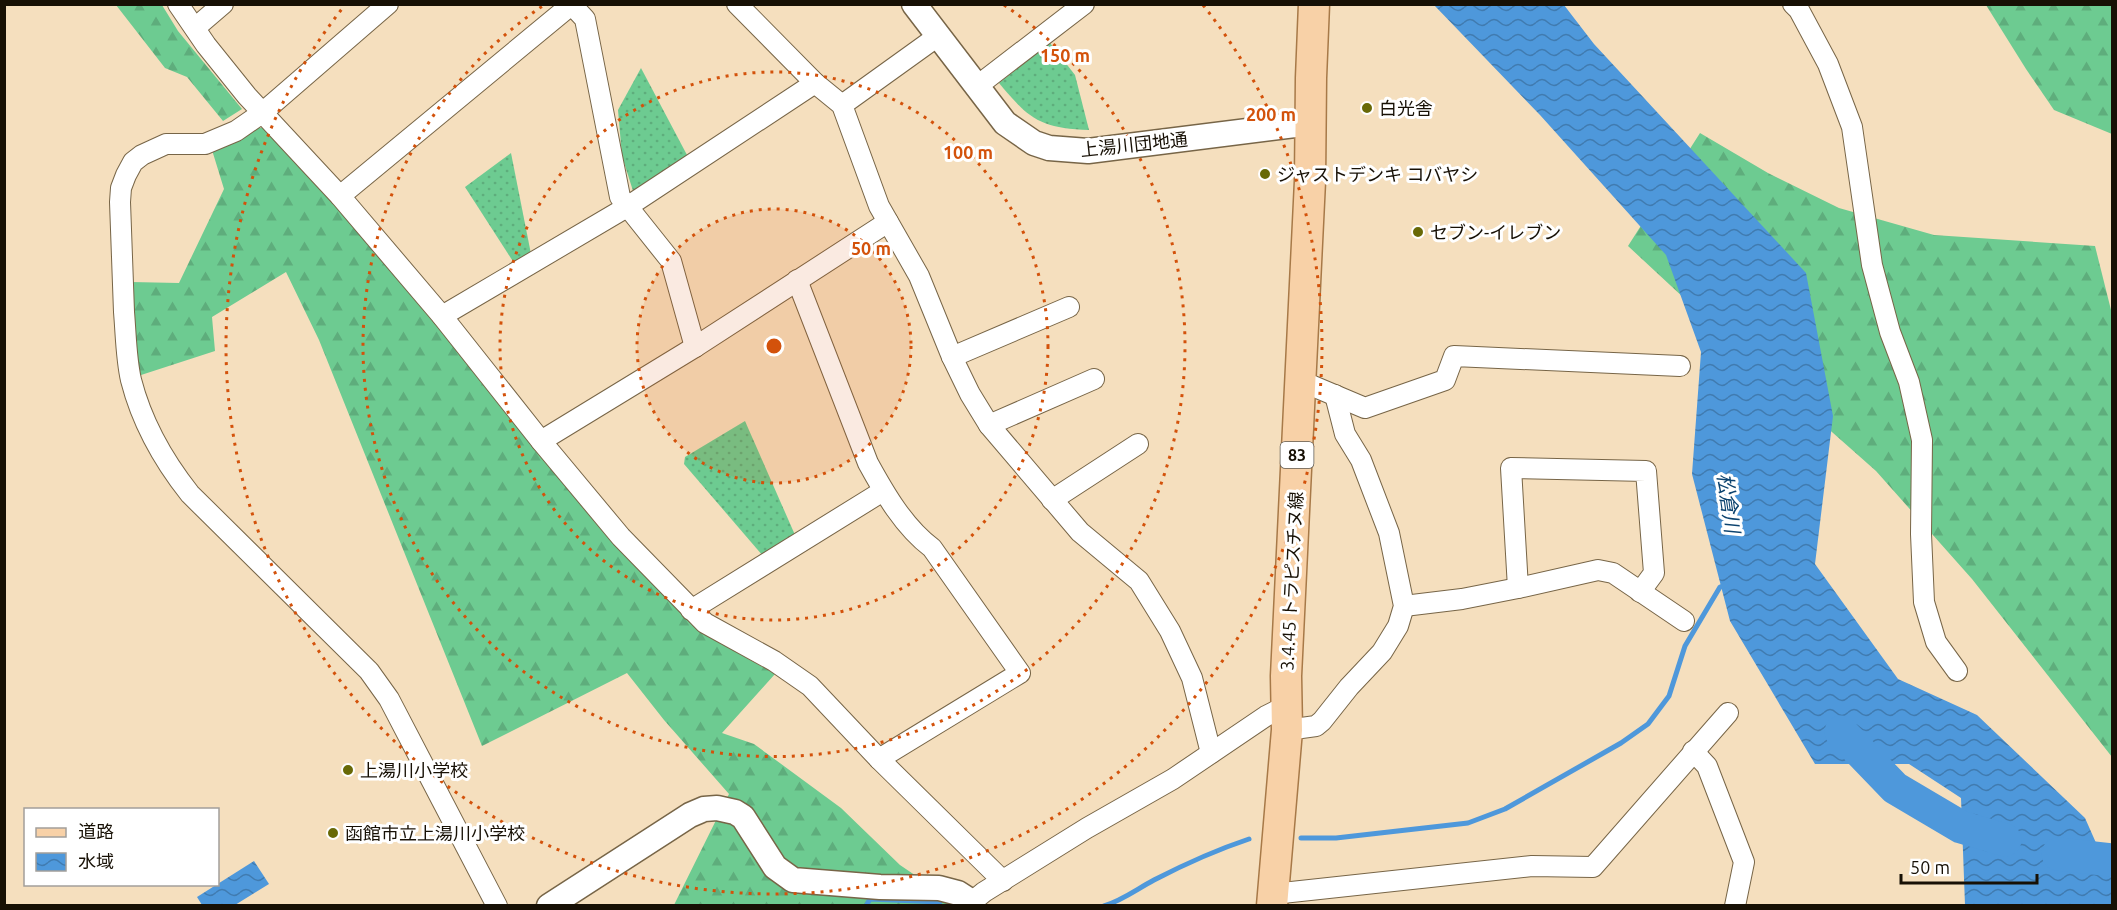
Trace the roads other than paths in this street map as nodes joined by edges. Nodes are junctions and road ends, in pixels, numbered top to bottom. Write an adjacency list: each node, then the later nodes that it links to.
1 (178, 4): 10 (street)
2 (223, 4): 10 (street)
3 (388, 4): 15 (street)
4 (737, 4): 12 (street)
5 (914, 4): 11 (street, 上湯川団地通)
6 (1314, 4): 16 (main road, 3.4.45 トラピスチヌ線 / 83)
7 (1793, 4): 39 (street)
8 (571, 5): 17 (street); 18 (street)
9 (1082, 5): 13 (street)
10 (195, 28): 15 (street)
11 (938, 36): 13 (street, 上湯川団地通); 14 (street)
12 (815, 83): 14 (street); 18 (street)
13 (976, 87): 16 (street, 上湯川団地通)
14 (842, 105): 19 (street)
15 (262, 113): 17 (street); 48 (street)
16 (1311, 123): 27 (main road, 3.4.45 トラピスチヌ線 / 83)
17 (340, 196): 22 (street)
18 (627, 207): 22 (street); 23 (street)
19 (888, 222): 20 (street); 24 (street)
20 (797, 280): 23 (street); 32 (street)
21 (1069, 307): 24 (street)
22 (442, 316): 30 (street)
23 (695, 347): 30 (street)
24 (952, 357): 29 (street)
25 (1680, 366): 28 (street)
26 (1094, 379): 29 (street)
27 (1301, 381): 28 (street); 41 (main road, 3.4.45 トラピスチヌ線 / 83)
28 (1335, 395): 36 (street)
29 (989, 426): 33 (street)
30 (541, 441): 37 (street)
31 (1138, 444): 33 (street)
32 (883, 491): 37 (street); 44 (street)
33 (1052, 500): 43 (street)
34 (1518, 588): 35 (street); 35 (street); 36 (street)
35 (1640, 592): 38 (street)
36 (1404, 606): 41 (street)
37 (691, 610): 44 (street)
38 (1684, 621)
39 (1957, 670)
40 (1728, 713): 42 (street)
41 (1286, 718): 43 (street); 46 (main road, 3.4.45 トラピスチヌ線 / 83)
42 (1693, 752): 46 (street); 50 (street)
43 (1211, 753): 45 (street)
44 (879, 759): 45 (street)
45 (1003, 881): 47 (street)
46 (1272, 900)
47 (969, 904): 49 (street)
48 (497, 906)
49 (549, 906)
50 (1735, 906)

